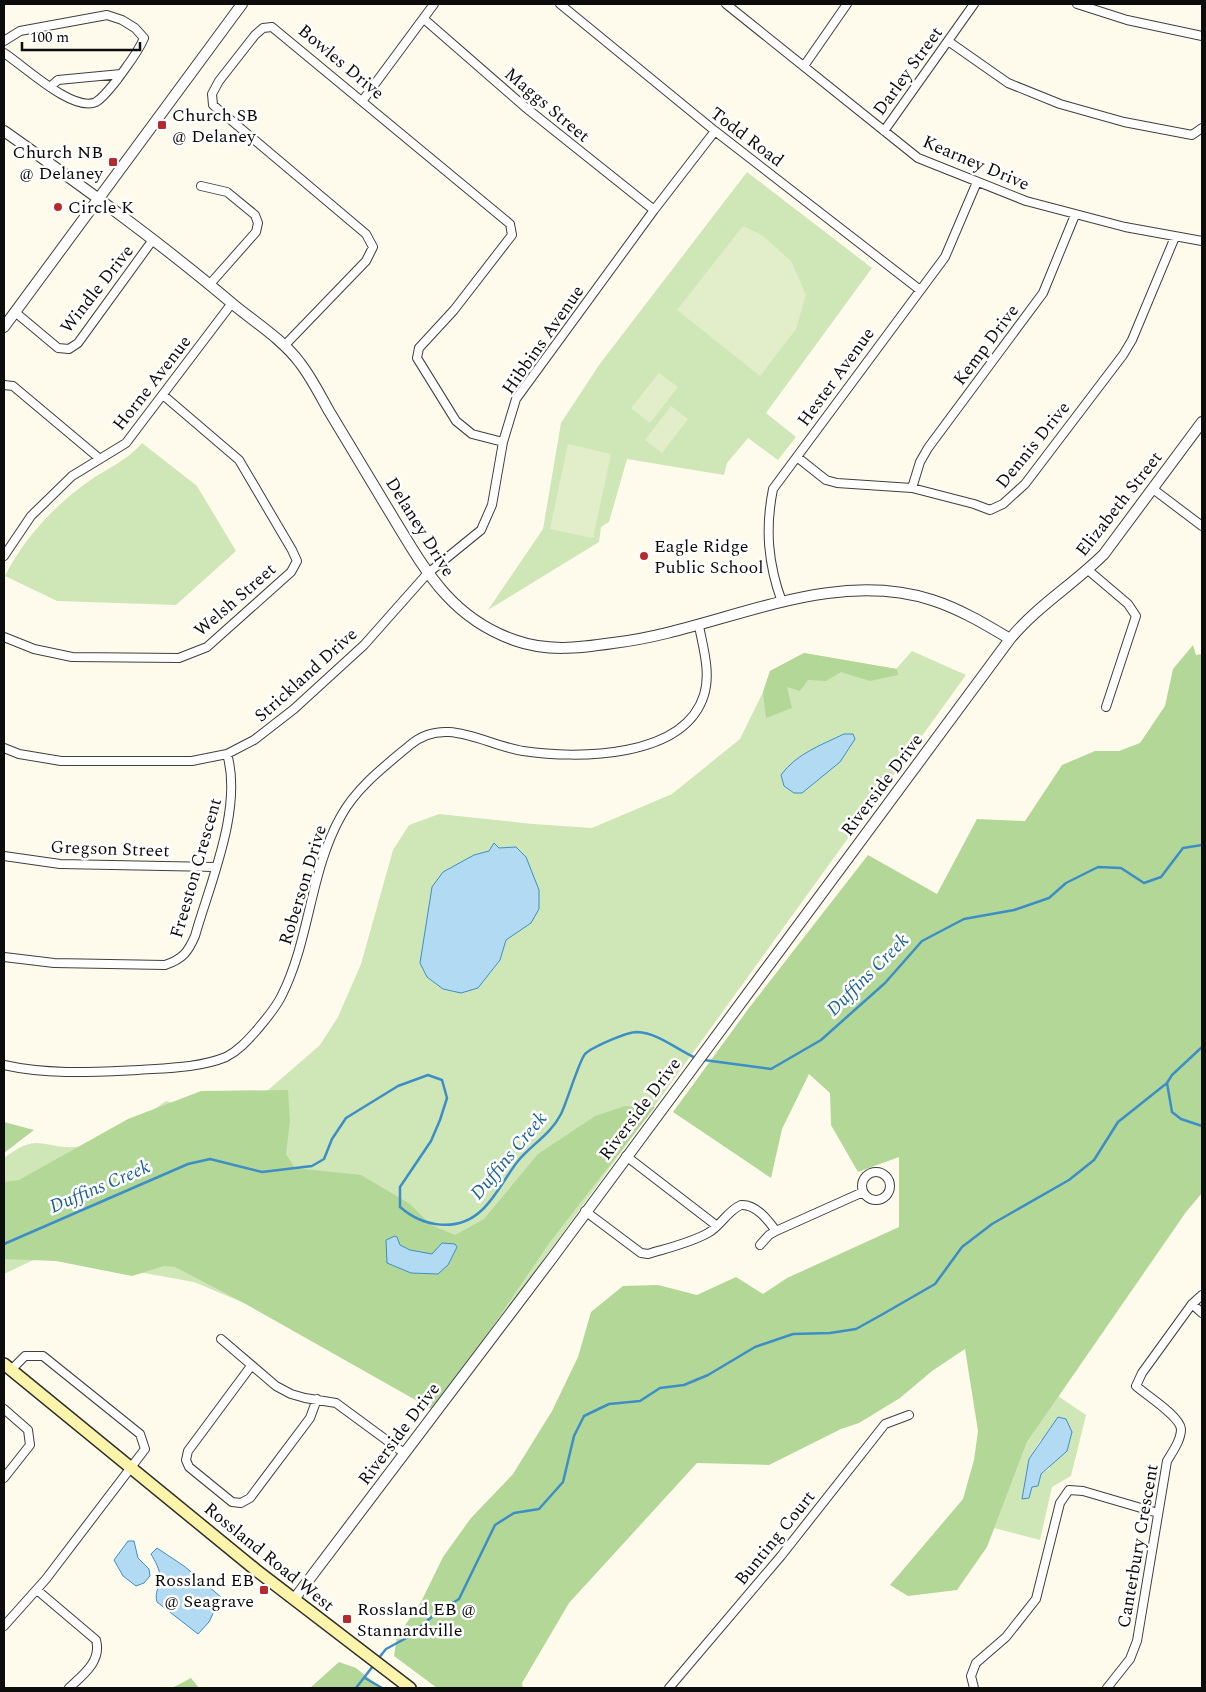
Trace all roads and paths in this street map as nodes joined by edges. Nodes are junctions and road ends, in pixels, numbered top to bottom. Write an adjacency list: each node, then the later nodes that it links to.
1 (242, 4): 23 (street)
2 (434, 4): 8 (street)
3 (560, 4): 20 (street, Todd Road)
4 (728, 4): 13 (street, Kearney Drive)
5 (847, 4): 13 (street)
6 (974, 4): 11 (street, Darley Street)
7 (1077, 4): 9 (street)
8 (424, 19): 16 (street); 24 (street, Maggs Street)
9 (1202, 36)
10 (4, 41): 14 (street)
11 (948, 41): 17 (street); 18 (street, Darley Street)
12 (4, 53): 15 (street)
13 (804, 66): 18 (street, Kearney Drive)
14 (121, 74): 15 (street); 15 (street)
15 (50, 86)
16 (363, 100): 34 (street, Bowles Drive); 38 (street, Bowles Drive)
17 (1202, 128)
18 (884, 130): 21 (street, Kearney Drive)
19 (4, 131): 23 (street, Delaney Drive)
20 (715, 132): 24 (street, Hibbins Avenue); 30 (street, Todd Road)
21 (977, 182): 25 (street, Kearney Drive); 30 (street, Hester Avenue)
22 (201, 186): 29 (street)
23 (98, 199): 27 (street, Delaney Drive); 32 (street)
24 (654, 210): 38 (street, Hibbins Avenue)
25 (1075, 215): 26 (street, Kearney Drive); 41 (street, Kemp Drive)
26 (1175, 237): 28 (street, Kearney Drive); 41 (street, Dennis Drive)
27 (152, 241): 29 (street, Delaney Drive); 32 (street, Windle Drive)
28 (1202, 241)
29 (210, 284): 31 (street, Delaney Drive)
30 (920, 290): 39 (street, Hester Avenue)
31 (232, 303): 34 (street, Delaney Drive); 36 (street, Horne Avenue)
32 (15, 312): 33 (street)
33 (4, 327)
34 (284, 346): 46 (street, Delaney Drive)
35 (4, 385): 40 (street)
36 (163, 395): 40 (street, Horne Avenue); 49 (street, Welsh Street)
37 (1202, 422): 42 (street, Elizabeth Street)
38 (503, 442): 46 (street, Hibbins Avenue)
39 (797, 457): 41 (street, Dennis Drive); 47 (street, Hester Avenue)
40 (100, 459): 44 (street, Horne Avenue)
41 (912, 488)
42 (1154, 490): 43 (street); 45 (street, Elizabeth Street)
43 (1202, 526)
44 (4, 556)
45 (1088, 570): 50 (street, Elizabeth Street); 51 (street)
46 (427, 574): 48 (street, Delaney Drive); 53 (street, Strickland Drive)
47 (782, 602): 48 (street, Delaney Drive); 50 (street, Delaney Drive)
48 (699, 626): 57 (street, Roberson Drive)
49 (4, 637)
50 (1010, 639): 58 (street, Riverside Drive)
51 (1106, 708)
52 (4, 748): 53 (street, Strickland Drive)
53 (227, 754): 55 (street, Freeston Crescent)
54 (4, 856): 55 (street, Gregson Street)
55 (215, 867): 56 (street, Freeston Crescent)
56 (4, 957)
57 (4, 1065)
58 (626, 1156): 60 (street, Riverside Drive); 61 (street)
59 (863, 1192): 62 (street)
60 (585, 1211): 61 (street); 73 (street, Riverside Drive)
61 (717, 1226): 62 (street)
62 (776, 1231): 63 (street)
63 (760, 1245)
64 (1202, 1295): 65 (street, Canterbury Crescent)
65 (1192, 1304): 66 (street); 76 (street, Canterbury Crescent)
66 (1202, 1313)
67 (220, 1339): 68 (street)
68 (251, 1366): 70 (street); 70 (street)
69 (8, 1367): 74 (main road, Rossland Road West); 74 (street, Rossland Road West)
70 (317, 1399): 73 (street)
71 (4, 1409): 75 (street)
72 (908, 1415): 82 (street, Bunting Court)
73 (404, 1453): 78 (street, Riverside Drive)
74 (132, 1469): 77 (street); 78 (main road, Rossland Road West)
75 (4, 1478)
76 (1158, 1513): 83 (street); 84 (street, Canterbury Crescent)
77 (37, 1590): 79 (street); 80 (street)
78 (295, 1598): 81 (main road, Rossland Road West)
79 (4, 1626)
80 (69, 1688)
81 (410, 1688)
82 (669, 1688)
83 (974, 1688)
84 (1107, 1688)

